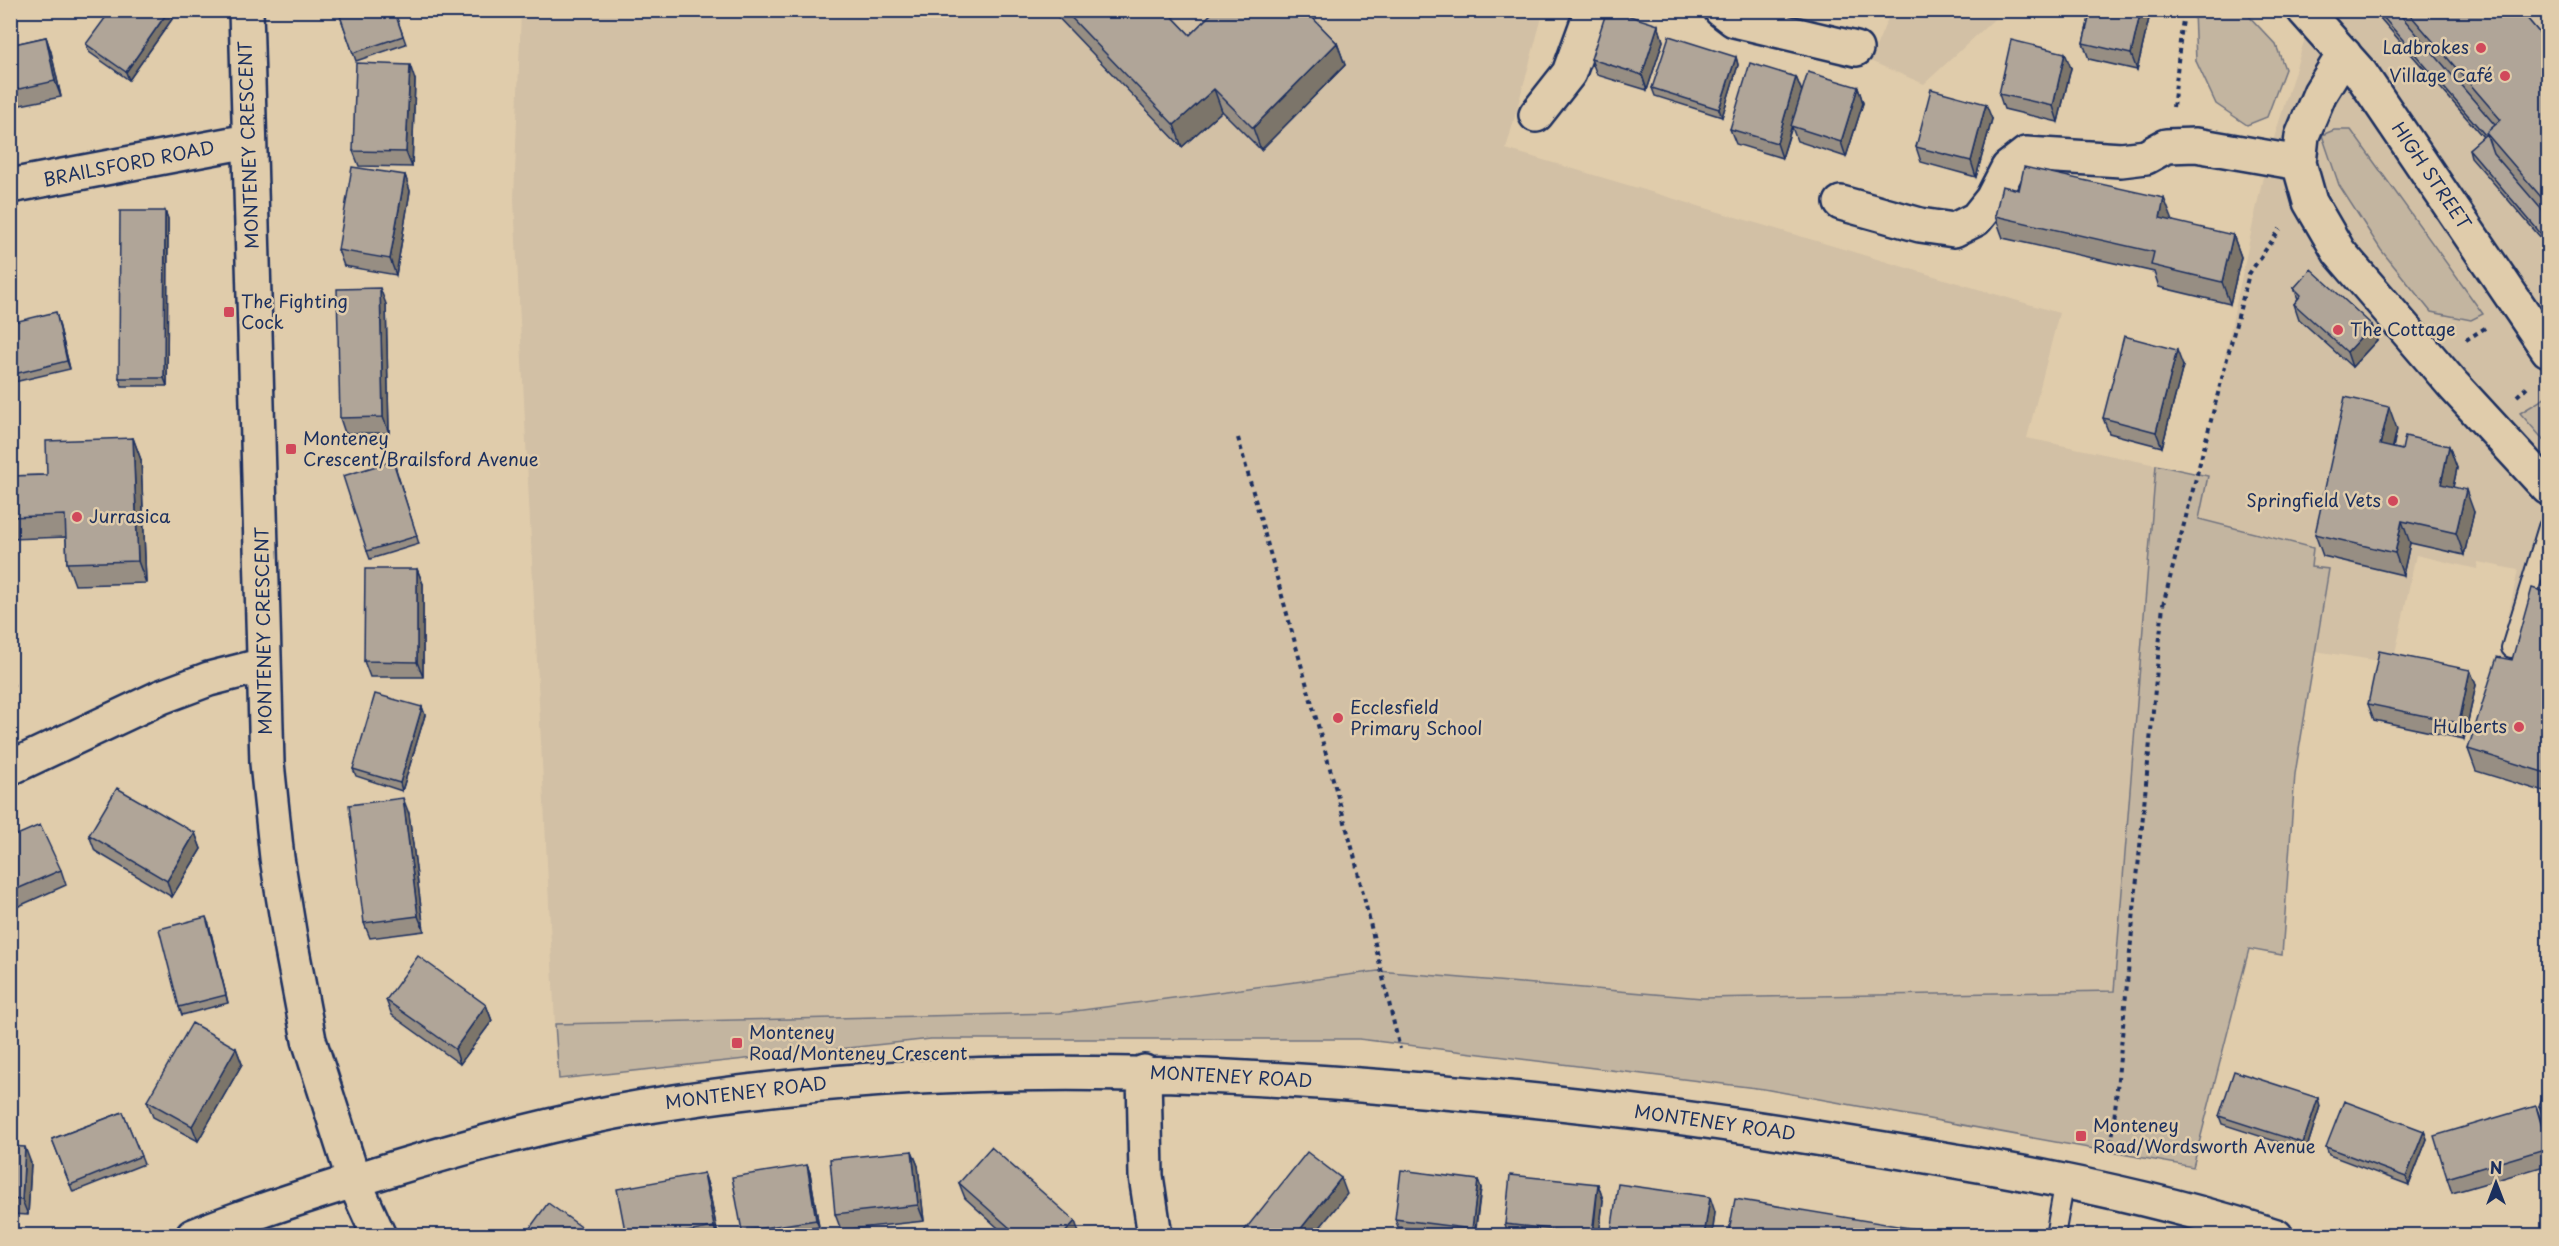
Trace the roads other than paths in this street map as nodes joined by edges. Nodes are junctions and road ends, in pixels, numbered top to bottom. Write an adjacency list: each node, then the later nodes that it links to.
1 (246, 10): 8 (street, MONTENEY CRESCENT)
2 (1592, 10): 7 (street)
3 (1721, 10): 5 (street)
4 (2304, 10): 6 (street, HIGH STREET)
5 (1856, 49)
6 (2344, 54): 9 (street); 12 (street, HIGH STREET)
7 (1536, 115)
8 (248, 141): 10 (street, BRAILSFORD ROAD); 16 (street, MONTENEY CRESCENT)
9 (2299, 163): 11 (street); 13 (street)
10 (10, 186)
11 (1841, 203)
12 (2548, 350)
13 (2548, 488)
14 (2548, 527): 15 (lane)
15 (2511, 648)
16 (264, 665): 17 (street); 20 (street, MONTENEY CRESCENT)
17 (10, 768)
18 (1144, 1072): 19 (street, MONTENEY ROAD); 20 (street, MONTENEY ROAD); 23 (street)
19 (2065, 1180): 24 (lane); 25 (street, MONTENEY ROAD)
20 (354, 1181): 21 (street, MONTENEY ROAD); 22 (street, MONTENEY CRESCENT)
21 (193, 1236)
22 (379, 1236)
23 (1155, 1236)
24 (2055, 1236)
25 (2276, 1236)

